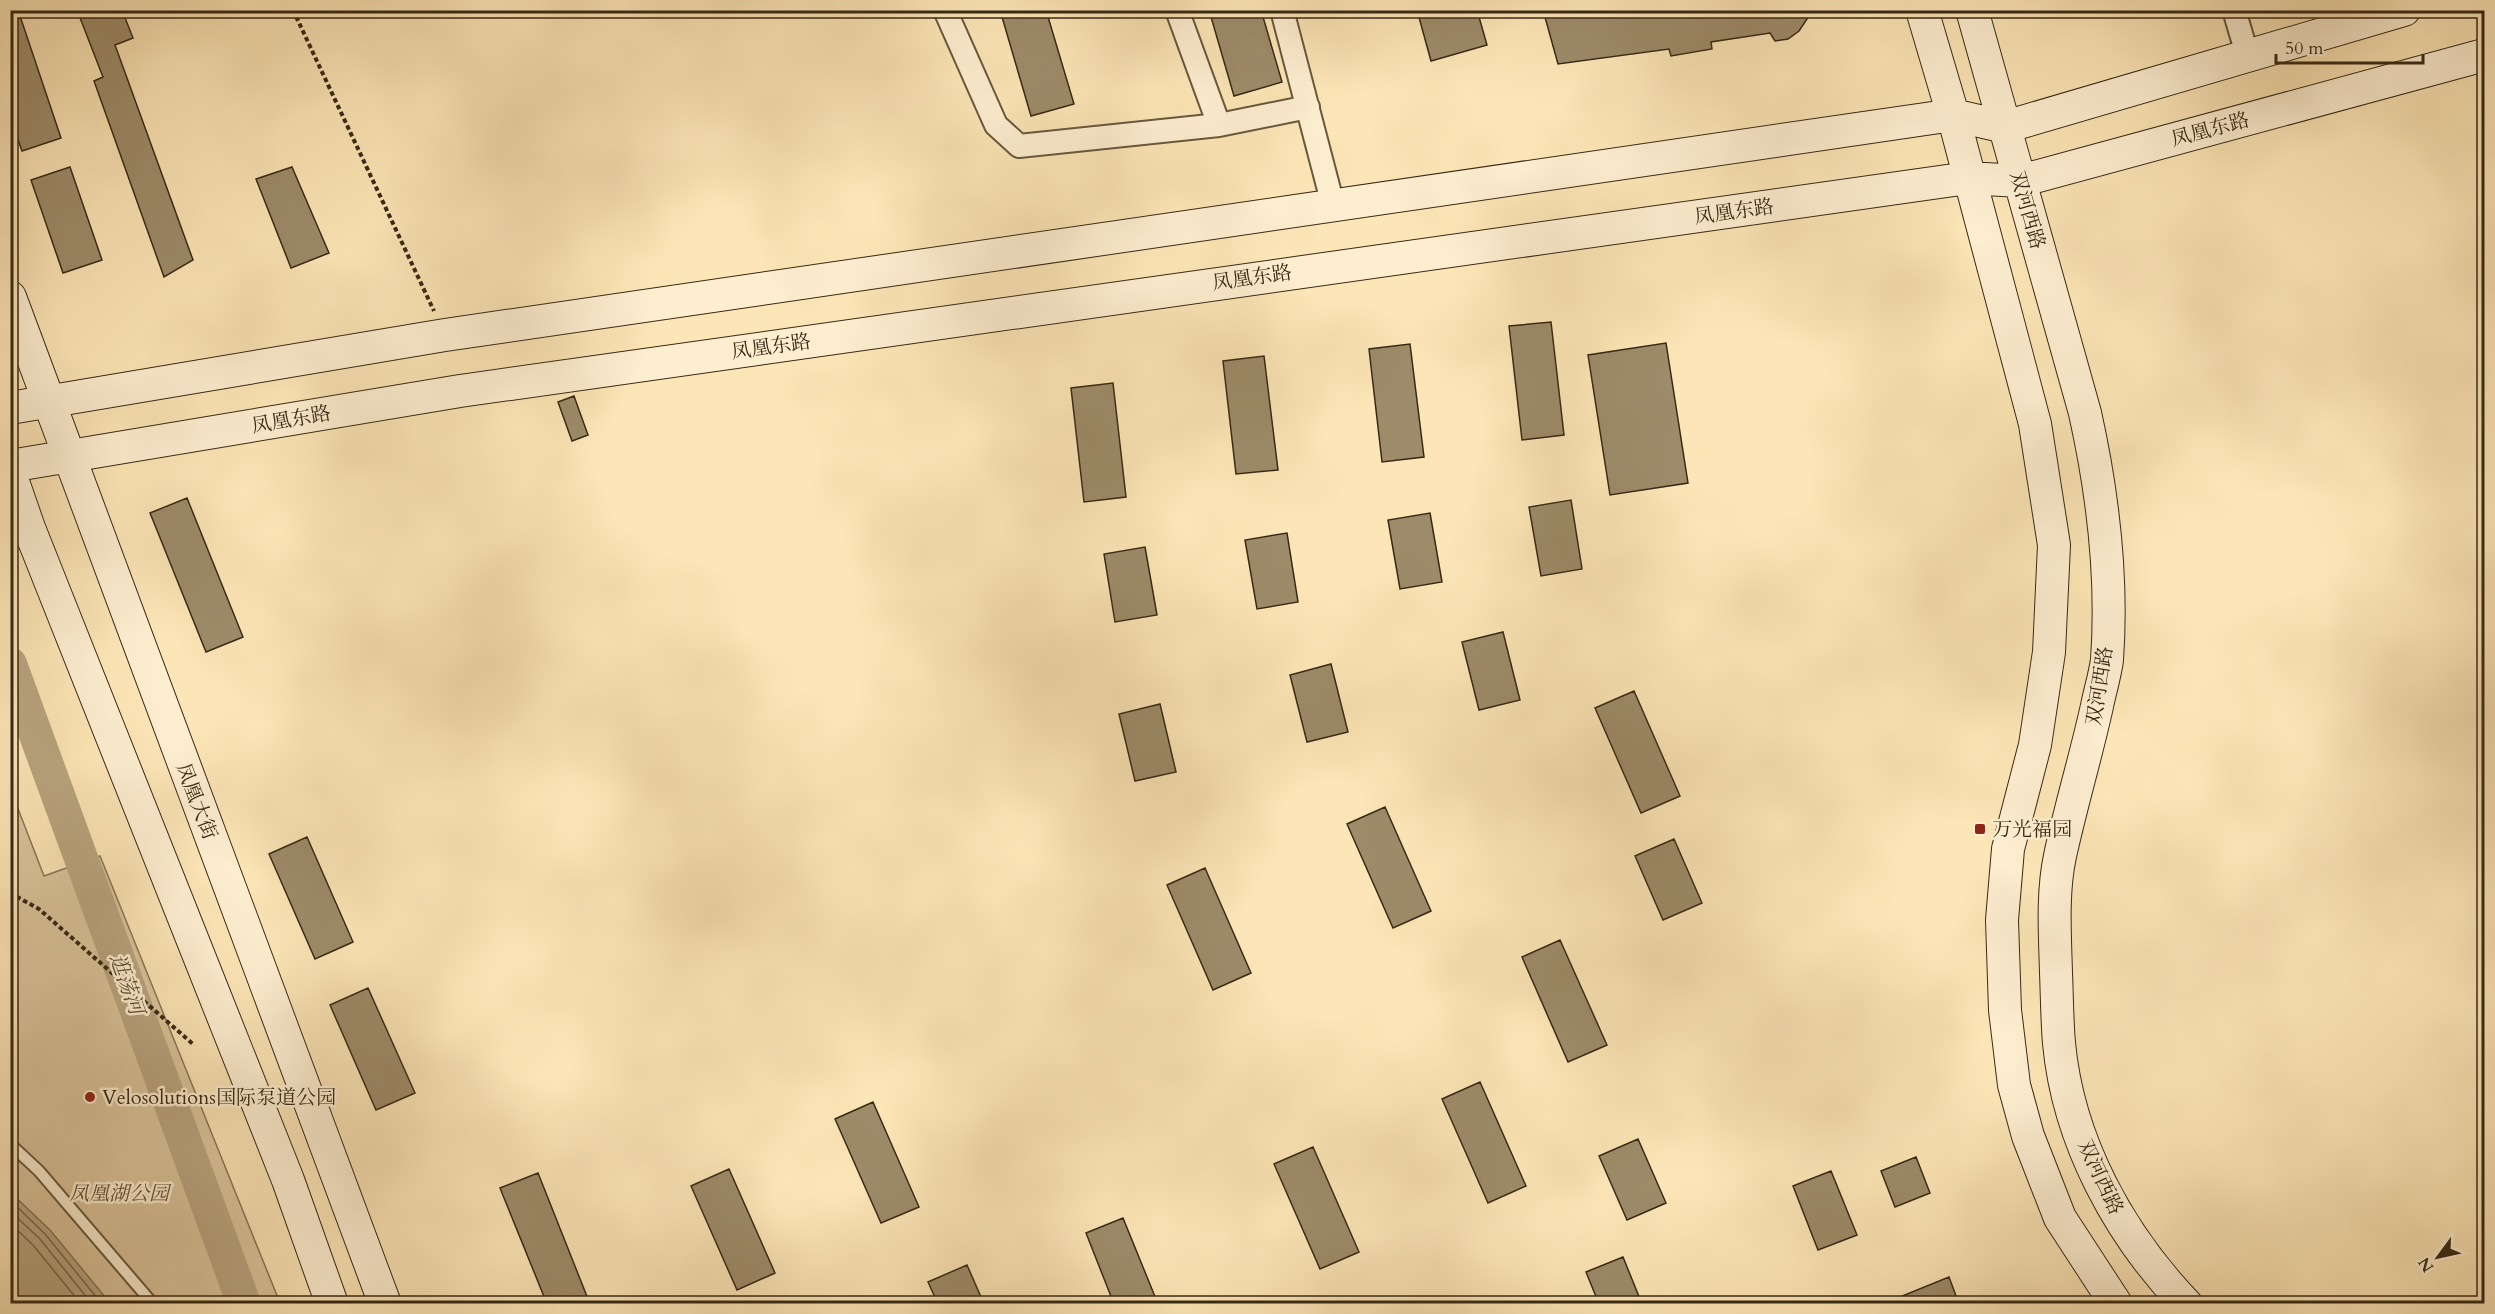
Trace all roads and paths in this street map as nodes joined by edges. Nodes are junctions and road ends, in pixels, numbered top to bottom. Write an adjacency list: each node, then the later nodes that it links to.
1 (293, 10): 19 (path)
2 (945, 10): 13 (street)
3 (1177, 10): 13 (street)
4 (1282, 10): 11 (street)
5 (1923, 10): 12 (street)
6 (1972, 10): 14 (street, 双河西路)
7 (2234, 10): 9 (street)
8 (2404, 10): 9 (street)
9 (2247, 54): 14 (street)
10 (2484, 55): 16 (street, 凤凰东路)
11 (1308, 107): 13 (street); 17 (street)
12 (1953, 115): 14 (street); 15 (street); 17 (street)
13 (1219, 125)
14 (2004, 127): 16 (street, 双河西路)
15 (1968, 178): 16 (street, 凤凰东路); 22 (street, 凤凰东路); 31 (street)
16 (2020, 182): 32 (street, 双河西路)
17 (1333, 205): 19 (street)
18 (10, 297): 20 (street, 凤凰大街)
19 (445, 335): 20 (street)
20 (48, 403): 21 (street); 22 (street, 凤凰大街)
21 (10, 408)
22 (68, 457): 23 (street, 凤凰东路); 30 (street, 凤凰大街)
23 (10, 466)
24 (10, 473): 29 (street)
25 (10, 893): 26 (path)
26 (194, 1045)
27 (10, 1144): 28 (lane)
28 (153, 1304)
29 (332, 1304)
30 (385, 1304)
31 (2116, 1304)
32 (2186, 1304)

